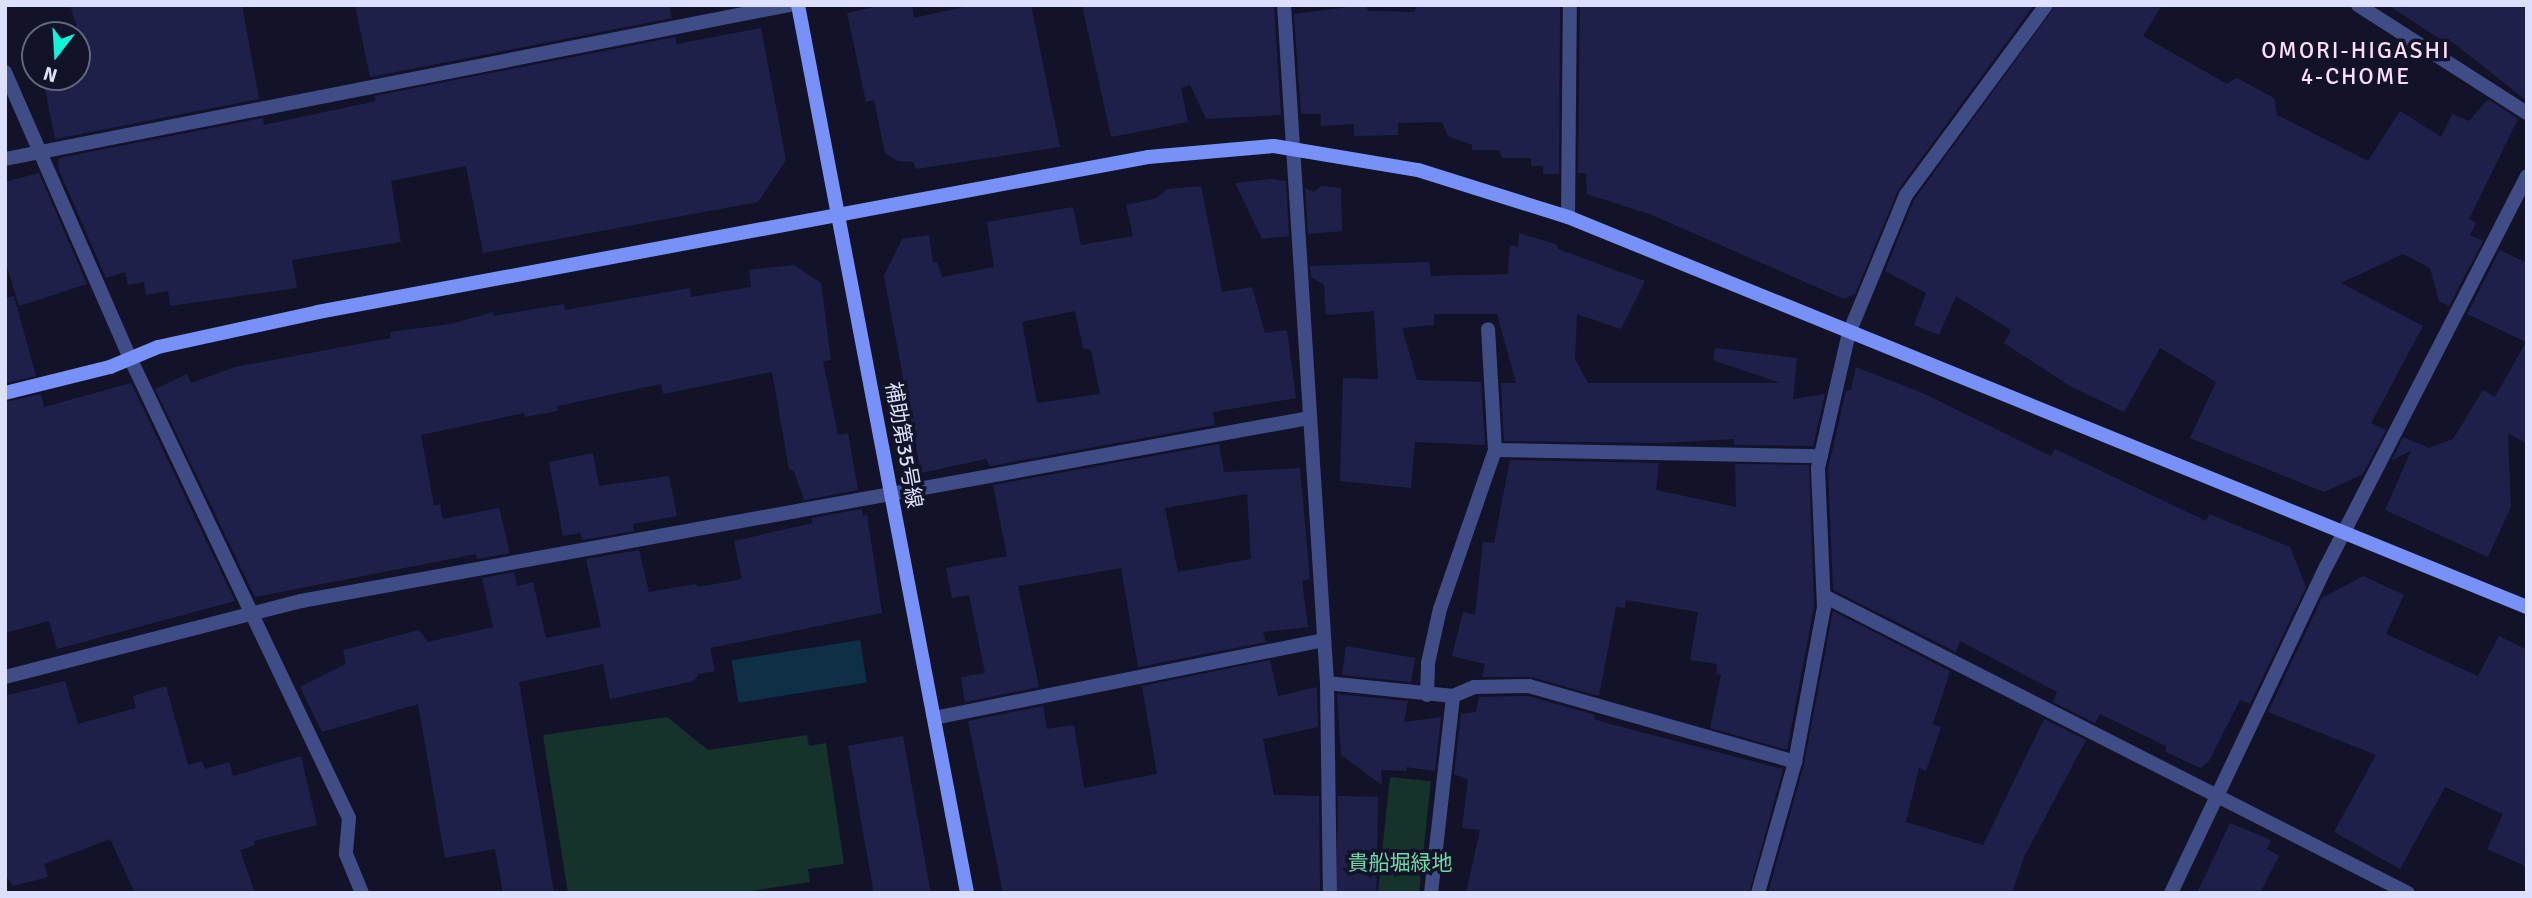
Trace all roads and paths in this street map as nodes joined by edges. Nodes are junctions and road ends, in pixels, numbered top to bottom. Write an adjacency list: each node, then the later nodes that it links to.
1 (789, 5): 10 (street)
2 (797, 5): 13 (street, 補助第35号線)
3 (1284, 5): 9 (street)
4 (1570, 5): 14 (street)
5 (2046, 5): 16 (street)
6 (2358, 5): 8 (street)
7 (5, 72): 10 (street)
8 (2527, 113)
9 (1294, 148): 13 (street); 14 (street); 19 (street)
10 (40, 149): 11 (street); 17 (street)
11 (5, 159)
12 (2527, 176): 23 (street)
13 (839, 215): 17 (street); 22 (street, 補助第35号線)
14 (1568, 217): 16 (street)
15 (1488, 329): 20 (street)
16 (1849, 333): 21 (street); 23 (street)
17 (131, 360): 18 (street); 26 (street)
18 (5, 393)
19 (1309, 418): 22 (street); 27 (street)
20 (1495, 450): 21 (street); 30 (street)
21 (1821, 456): 24 (street)
22 (891, 492): 26 (street); 32 (street, 補助第35号線)
23 (2344, 534): 25 (street); 34 (street)
24 (1824, 596): 33 (street); 34 (street)
25 (2527, 607)
26 (248, 614): 28 (street); 35 (street)
27 (1323, 640): 29 (street); 32 (street)
28 (5, 677)
29 (1327, 683): 30 (street); 37 (street)
30 (1427, 695): 31 (street)
31 (1453, 695): 33 (street); 38 (street)
32 (934, 718): 36 (street, 補助第35号線)
33 (1795, 762): 39 (street)
34 (2214, 795): 40 (street); 41 (street)
35 (362, 893)
36 (967, 893)
37 (1331, 893)
38 (1432, 893)
39 (1758, 893)
40 (2171, 893)
41 (2408, 893)

